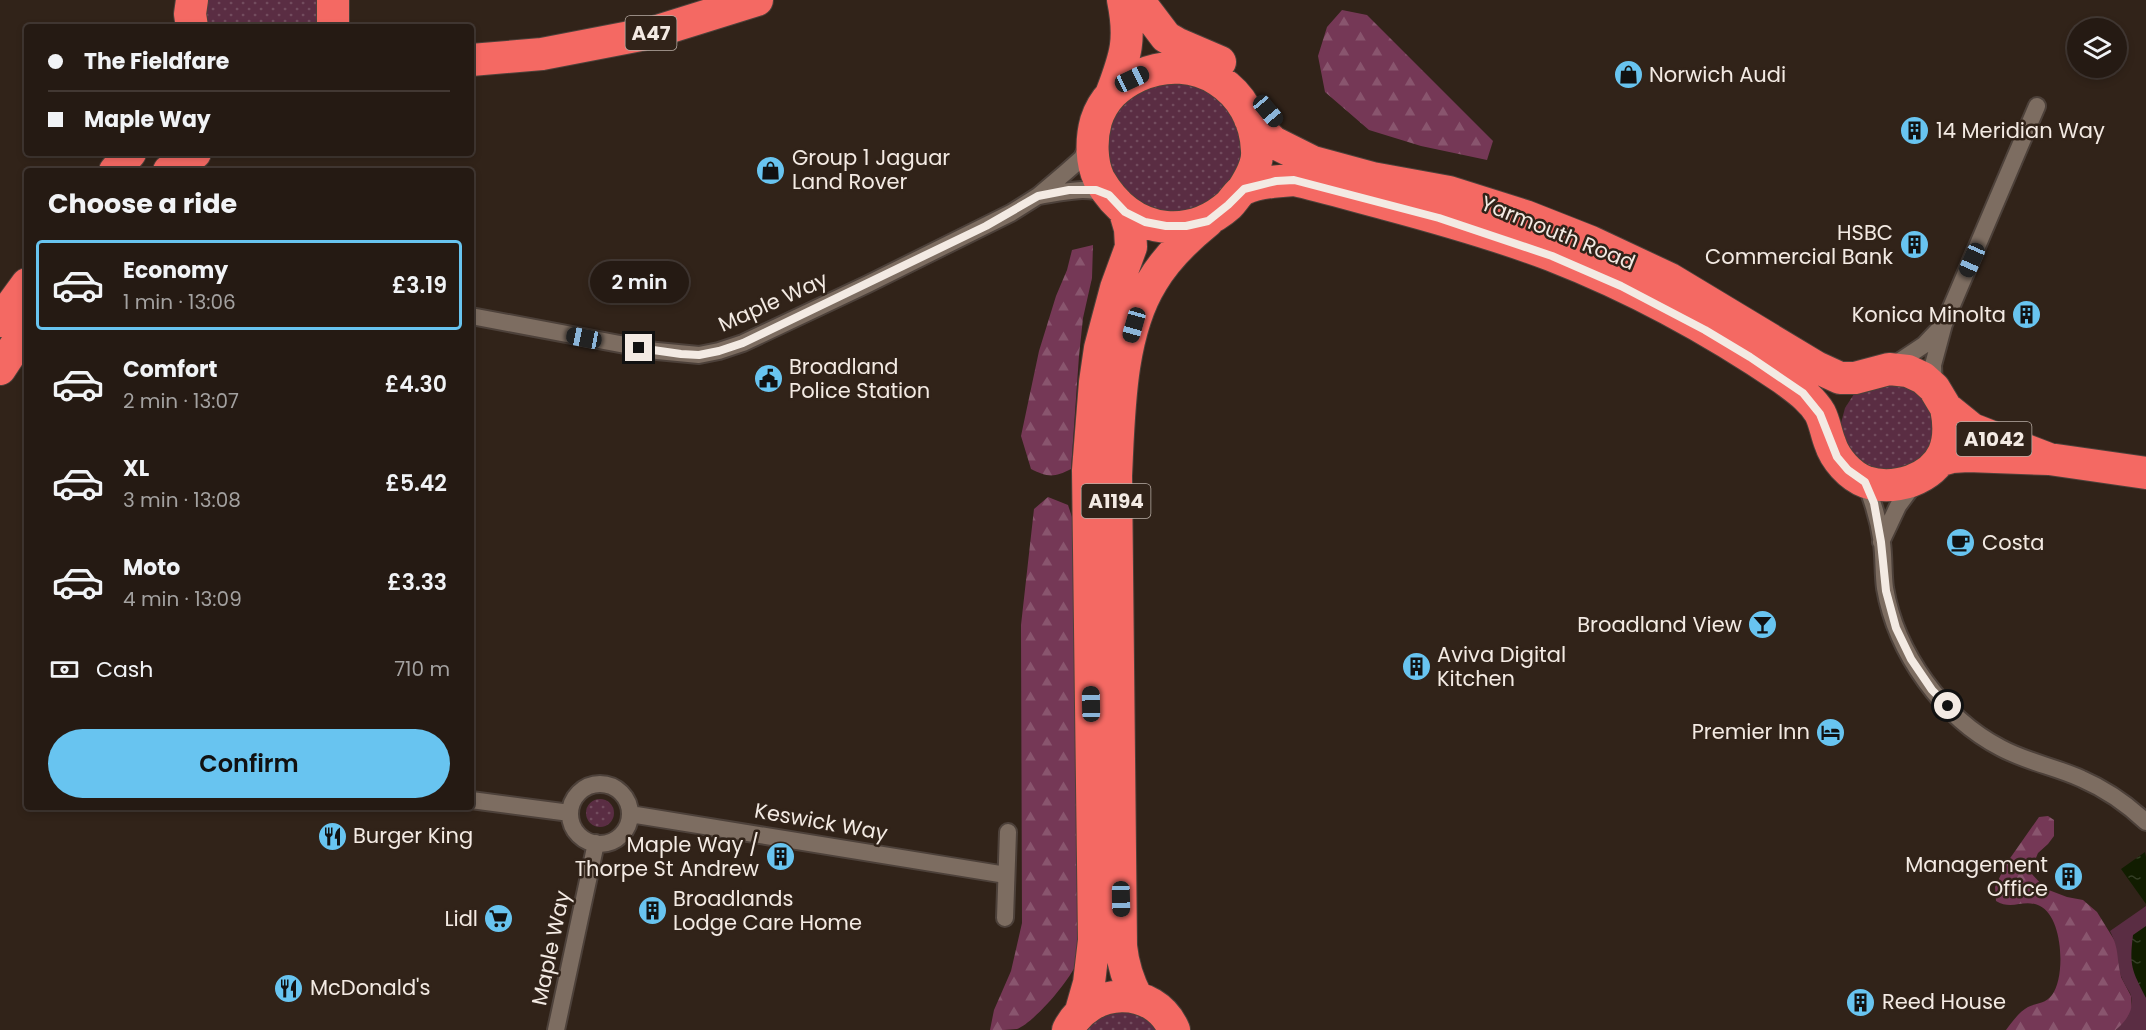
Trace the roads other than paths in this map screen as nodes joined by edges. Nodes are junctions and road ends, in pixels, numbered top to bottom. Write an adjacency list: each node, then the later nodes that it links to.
1 (192, 0): 7 (highway)
2 (333, 0): 8 (highway)
3 (723, 0): 9 (highway, A47)
4 (757, 0): 10 (highway, A47)
5 (1123, 0): 12 (highway)
6 (1138, 0): 11 (highway, Yarmouth Road); 23 (highway)
7 (192, 24)
8 (333, 24)
9 (474, 38)
10 (474, 60)
11 (1180, 67): 12 (highway, Yarmouth Road); 14 (highway, Yarmouth Road)
12 (1112, 92): 15 (highway)
13 (2037, 106): 30 (street)
14 (1250, 119): 22 (highway, Yarmouth Road); 23 (highway, Yarmouth Road)
15 (1093, 137): 24 (street, Maple Way); 25 (highway)
16 (128, 156): 19 (highway)
17 (158, 156): 20 (highway)
18 (191, 156): 21 (highway)
19 (118, 168)
20 (148, 168)
21 (174, 168)
22 (1244, 189): 26 (highway, Yarmouth Road); 37 (highway, Yarmouth Road)
23 (1449, 192): 35 (highway, Yarmouth Road)
24 (1038, 196): 25 (street, Maple Way); 28 (street, Maple Way)
25 (1117, 203): 26 (highway, Yarmouth Road); 52 (highway, A1194)
26 (1208, 221): 51 (highway, A1194)
27 (24, 288): 29 (highway)
28 (474, 317)
29 (0, 321)
30 (1944, 324): 34 (street); 36 (street)
31 (24, 333): 33 (highway)
32 (24, 340): 33 (highway)
33 (2, 367)
34 (1889, 369): 35 (highway, Yarmouth Road); 36 (highway, Yarmouth Road)
35 (1855, 378): 37 (highway)
36 (1940, 398): 38 (highway, Yarmouth Road / A1042); 39 (highway)
37 (1827, 430): 41 (highway, Yarmouth Road)
38 (2049, 459): 39 (highway, Yarmouth Road / A1042); 40 (highway, Yarmouth Road / A1042)
39 (1930, 469): 41 (highway, Yarmouth Road); 42 (street)
40 (2146, 472)
41 (1865, 482): 42 (street)
42 (1881, 542): 46 (street)
43 (474, 800): 44 (street)
44 (570, 813): 45 (street); 48 (street)
45 (630, 814): 48 (street); 49 (street, Keswick Way)
46 (2146, 822)
47 (1008, 832): 49 (street)
48 (596, 843): 53 (street, Maple Way)
49 (1006, 875): 50 (street)
50 (1005, 918)
51 (1137, 998): 52 (highway); 54 (highway)
52 (1074, 1021)
53 (556, 1030)
54 (1174, 1030)

